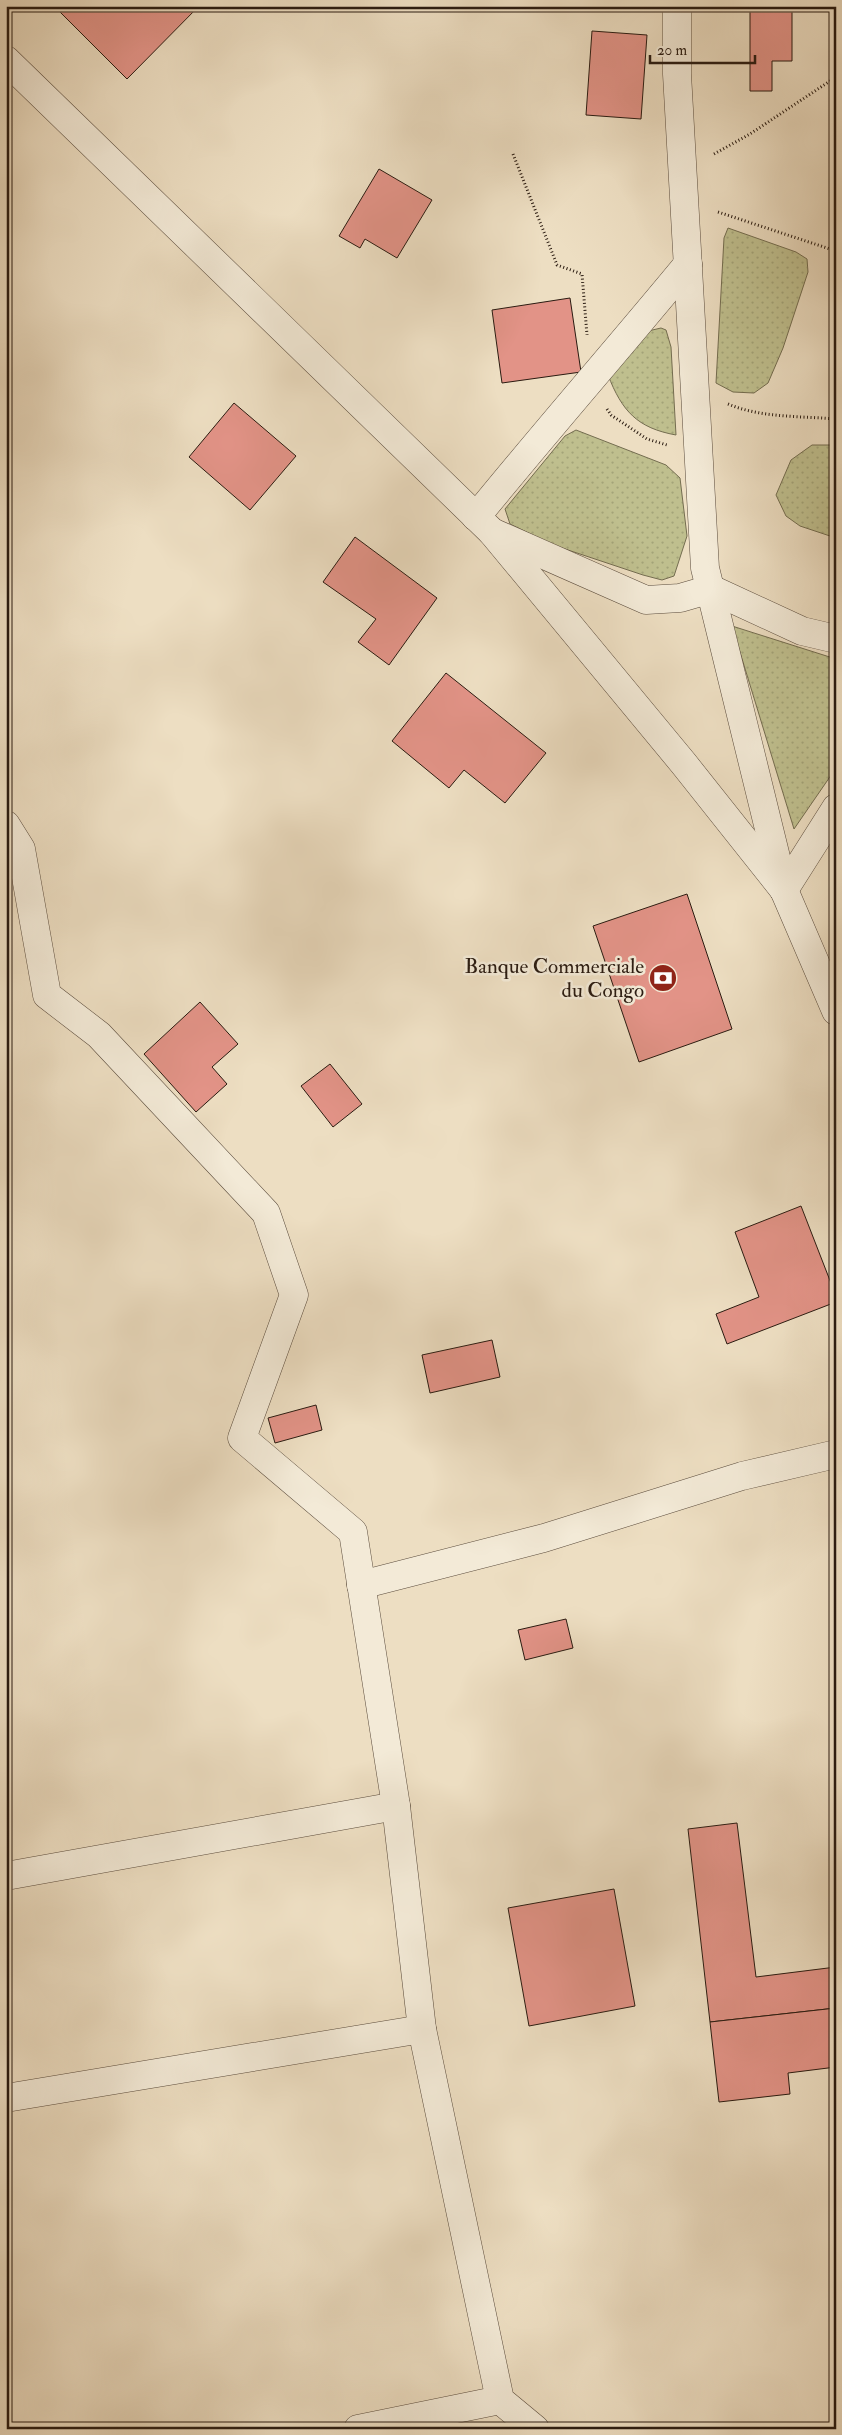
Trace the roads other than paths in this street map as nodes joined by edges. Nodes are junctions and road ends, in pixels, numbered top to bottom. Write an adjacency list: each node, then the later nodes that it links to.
1 (677, 6): 3 (street)
2 (9, 66): 4 (street)
3 (688, 264): 4 (street); 5 (street)
4 (484, 525): 5 (street); 9 (street)
5 (711, 589): 6 (street); 9 (street)
6 (836, 639)
7 (836, 808): 9 (street)
8 (6, 825): 12 (street)
9 (784, 890): 10 (street)
10 (836, 1012)
11 (836, 1454): 12 (street)
12 (361, 1585): 13 (street)
13 (396, 1806): 14 (street); 15 (street)
14 (6, 1876)
15 (422, 2029): 16 (street); 17 (street)
16 (6, 2098)
17 (500, 2400): 18 (street); 19 (street)
18 (358, 2429)
19 (535, 2429)

